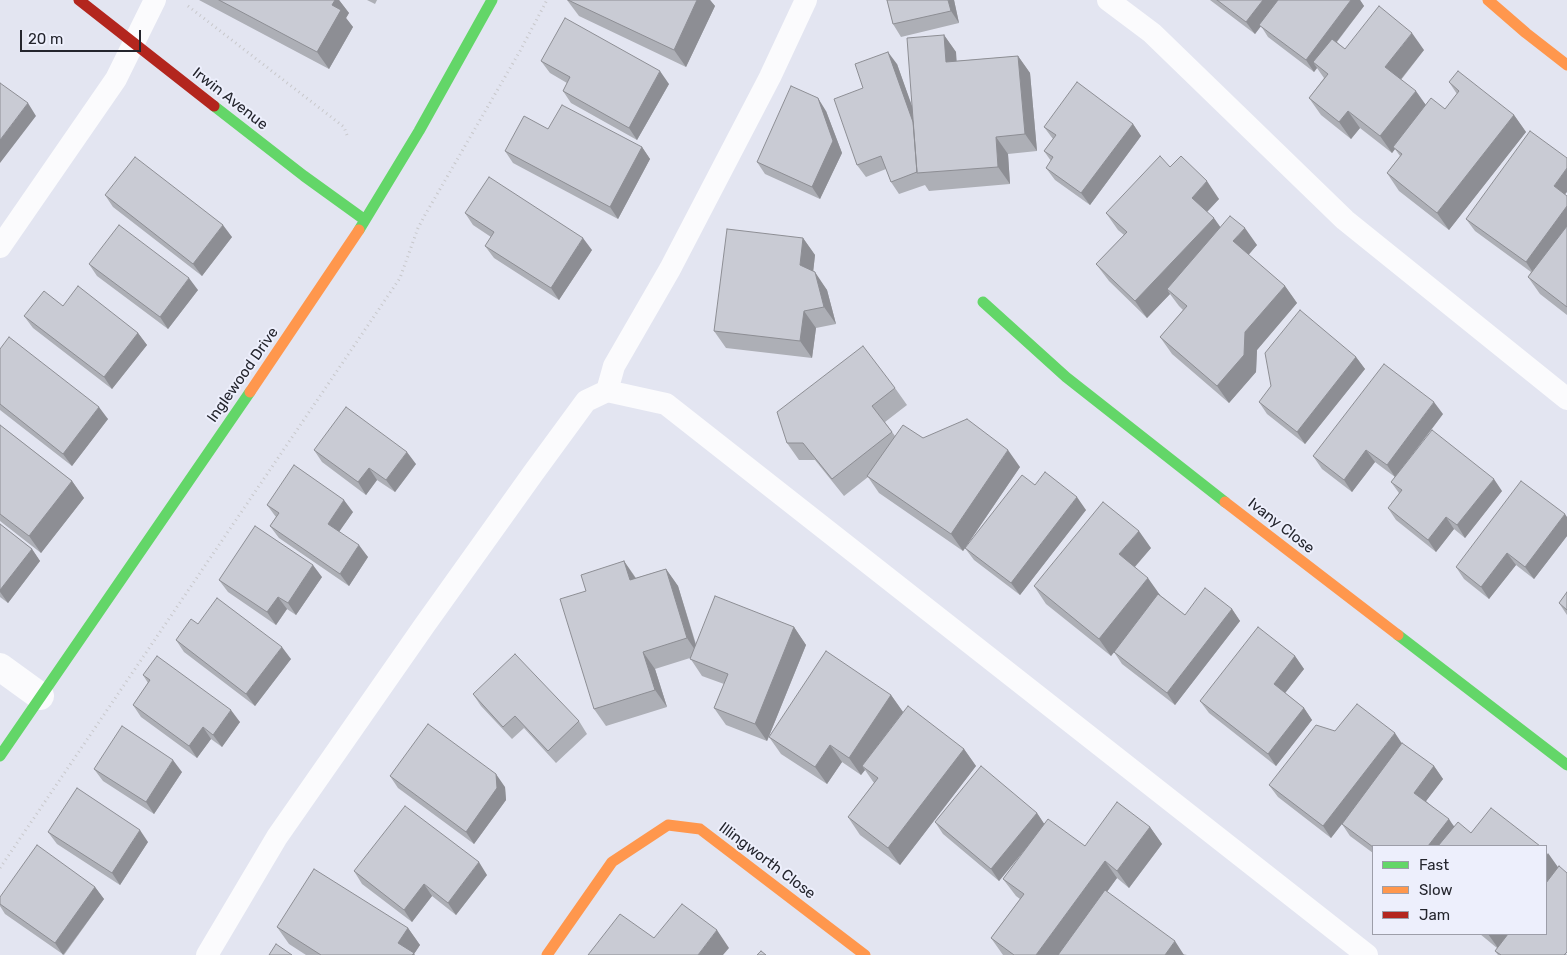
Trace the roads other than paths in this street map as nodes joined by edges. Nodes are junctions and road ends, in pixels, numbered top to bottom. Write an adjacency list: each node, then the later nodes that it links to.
1 (79, 0): 7 (street, Irwin Avenue)
2 (155, 0): 7 (lane)
3 (492, 0): 9 (street, Inglewood Drive)
4 (806, 0): 12 (lane)
5 (1108, 0): 13 (lane)
6 (1488, 0): 8 (street)
7 (134, 43): 9 (street, Irwin Avenue); 10 (lane)
8 (1567, 65)
9 (364, 220): 15 (street, Inglewood Drive)
10 (0, 247)
11 (983, 302): 17 (street, Ivany Close)
12 (607, 391): 18 (lane); 21 (lane)
13 (1567, 399)
14 (0, 666): 15 (street)
15 (40, 696): 16 (street, Inglewood Drive)
16 (2, 750)
17 (1567, 765)
18 (207, 955)
19 (547, 955): 20 (street, Illingworth Close)
20 (865, 955)
21 (1367, 955)

